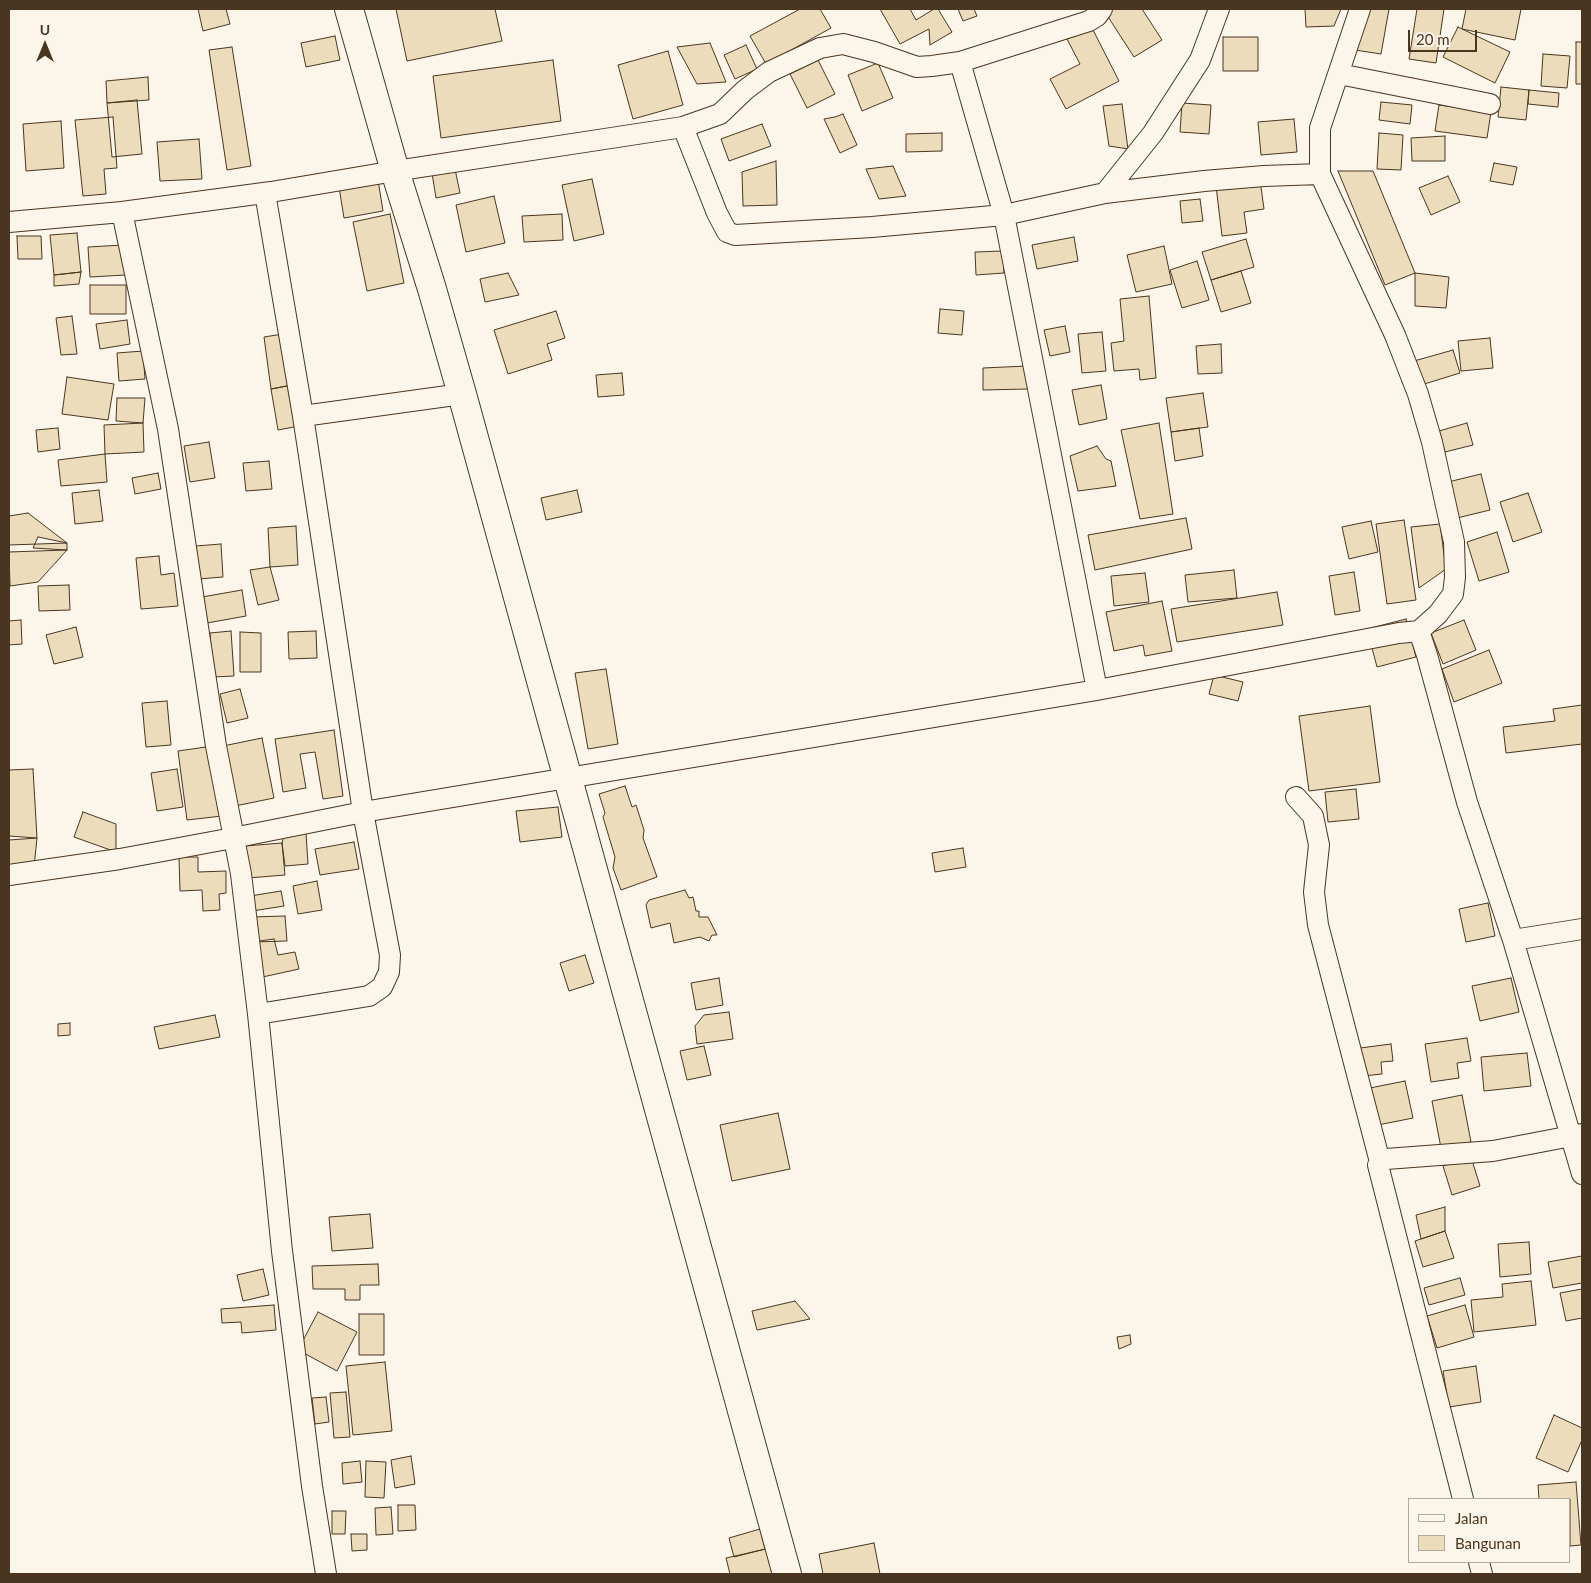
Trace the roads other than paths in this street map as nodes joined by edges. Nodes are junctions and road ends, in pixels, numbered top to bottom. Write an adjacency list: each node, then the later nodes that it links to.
1 (349, 9): 9 (main road)
2 (1102, 9): 5 (street)
3 (1219, 9): 12 (street)
4 (1360, 9): 6 (street)
5 (960, 62): 8 (street); 14 (street)
6 (1339, 74): 7 (street); 10 (street)
7 (1490, 104)
8 (683, 127): 9 (street); 14 (street)
9 (395, 171): 11 (street); 16 (main road)
10 (1320, 174): 12 (street); 18 (street)
11 (265, 193): 13 (street); 17 (street)
12 (1105, 193): 14 (street)
13 (122, 212): 15 (street); 23 (street)
14 (1004, 215): 19 (street)
15 (9, 222)
16 (462, 394): 17 (street); 20 (main road)
17 (302, 416): 22 (street)
18 (1419, 631): 19 (street); 26 (street)
19 (1097, 690): 20 (street)
20 (568, 779): 22 (street); 33 (main road)
21 (1296, 797): 29 (street)
22 (363, 812): 23 (street); 27 (street)
23 (233, 838): 24 (street); 27 (street)
24 (9, 875)
25 (1582, 930): 26 (street)
26 (1513, 940): 28 (street)
27 (258, 1014): 32 (street)
28 (1577, 1135): 29 (street); 30 (street)
29 (1380, 1162): 31 (street)
30 (1582, 1174)
31 (1463, 1498)
32 (326, 1574)
33 (788, 1574)

